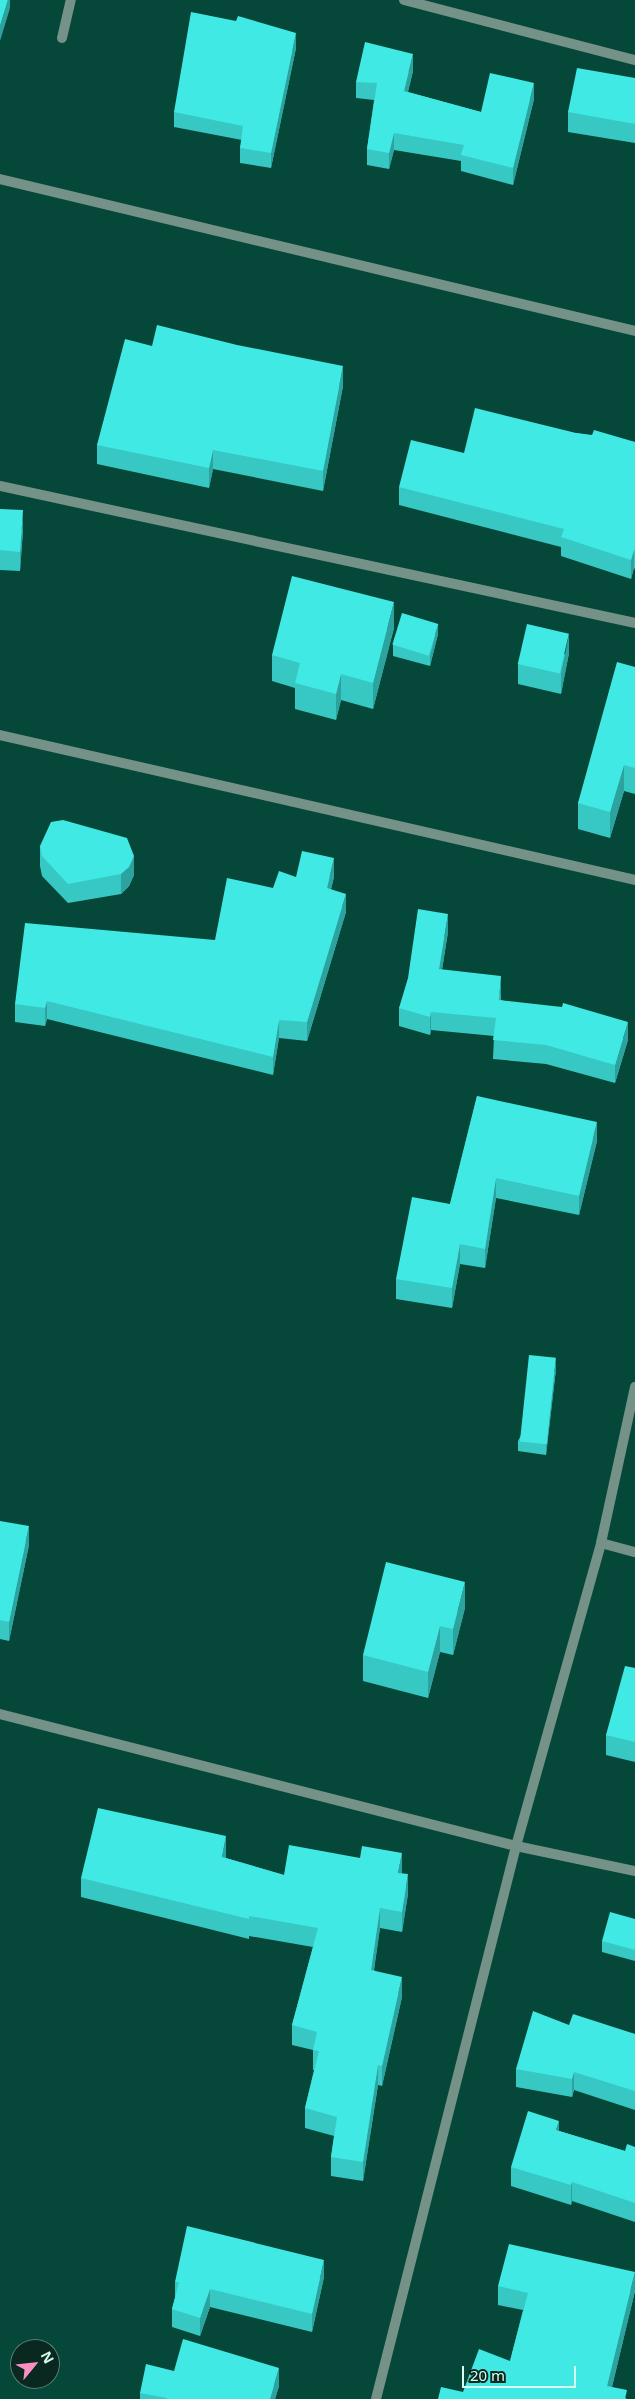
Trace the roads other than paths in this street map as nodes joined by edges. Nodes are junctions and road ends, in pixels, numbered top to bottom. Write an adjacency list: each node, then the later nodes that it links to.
1 (72, 0): 3 (street)
2 (404, 0): 4 (street)
3 (62, 38)
4 (635, 60)
5 (0, 179): 6 (street)
6 (635, 330)
7 (0, 486): 8 (street)
8 (635, 623)
9 (0, 735): 10 (street)
10 (635, 880)
11 (635, 1387): 12 (street)
12 (601, 1543): 13 (street); 15 (street)
13 (635, 1552)
14 (0, 1714): 15 (street)
15 (516, 1846): 16 (street); 17 (street)
16 (635, 1872)
17 (376, 2399)

